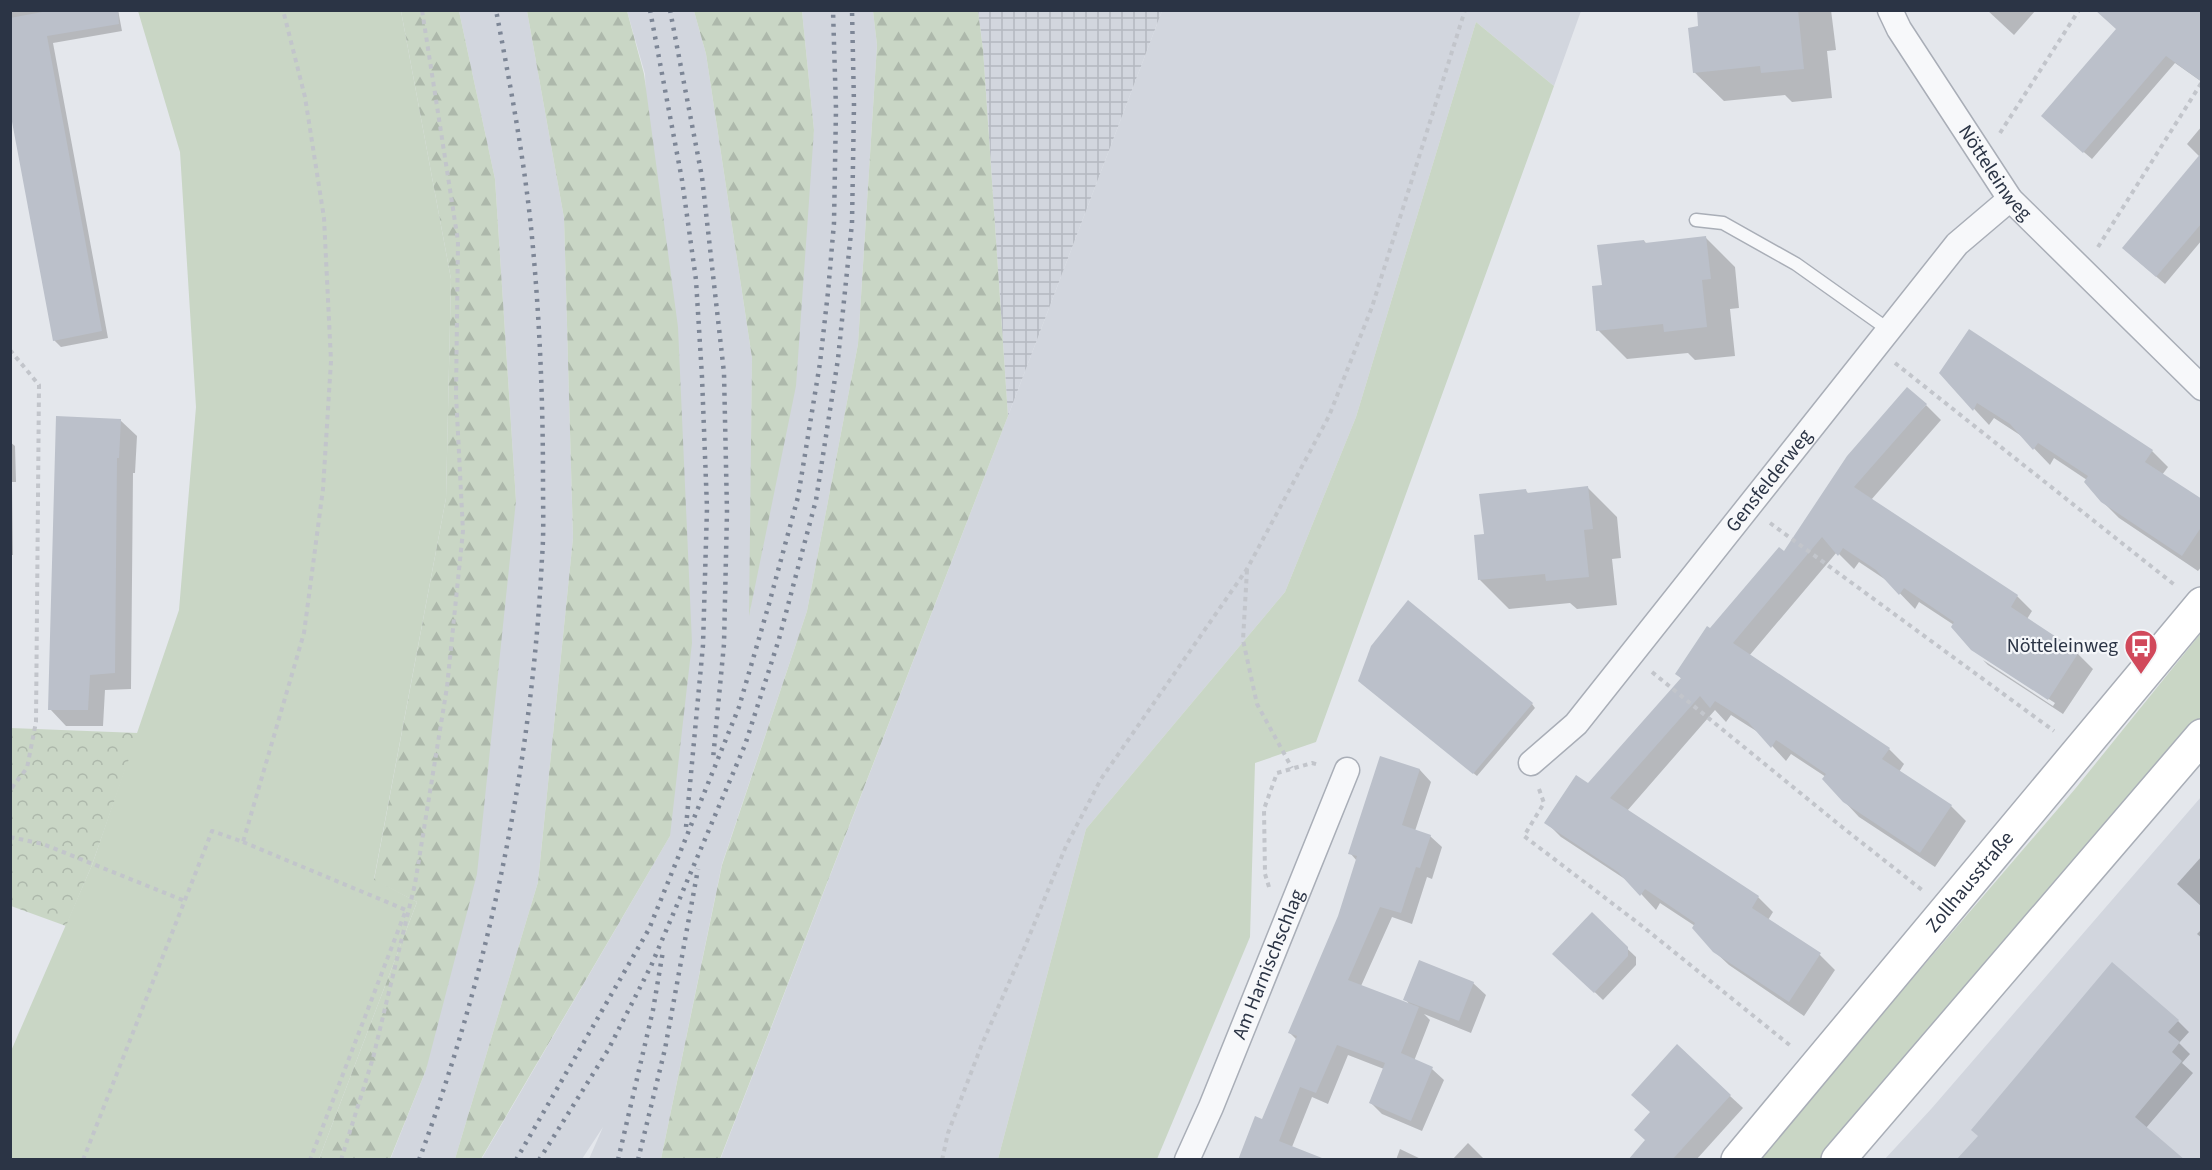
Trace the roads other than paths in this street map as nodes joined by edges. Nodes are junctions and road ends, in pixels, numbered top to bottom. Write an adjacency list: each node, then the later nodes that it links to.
1 (1890, 10): 2 (street, Nötteleinweg)
2 (2010, 198): 4 (street, Gensfelderweg); 5 (street, Nötteleinweg)
3 (1696, 220): 4 (lane)
4 (1882, 338): 8 (street, Gensfelderweg)
5 (2202, 388)
6 (2201, 604): 11 (main road, Zollhausstraße)
7 (2202, 735): 12 (main road)
8 (1531, 763)
9 (1347, 770): 10 (street, Am Harnischschlag)
10 (1187, 1160)
11 (1738, 1160)
12 (1838, 1160)

